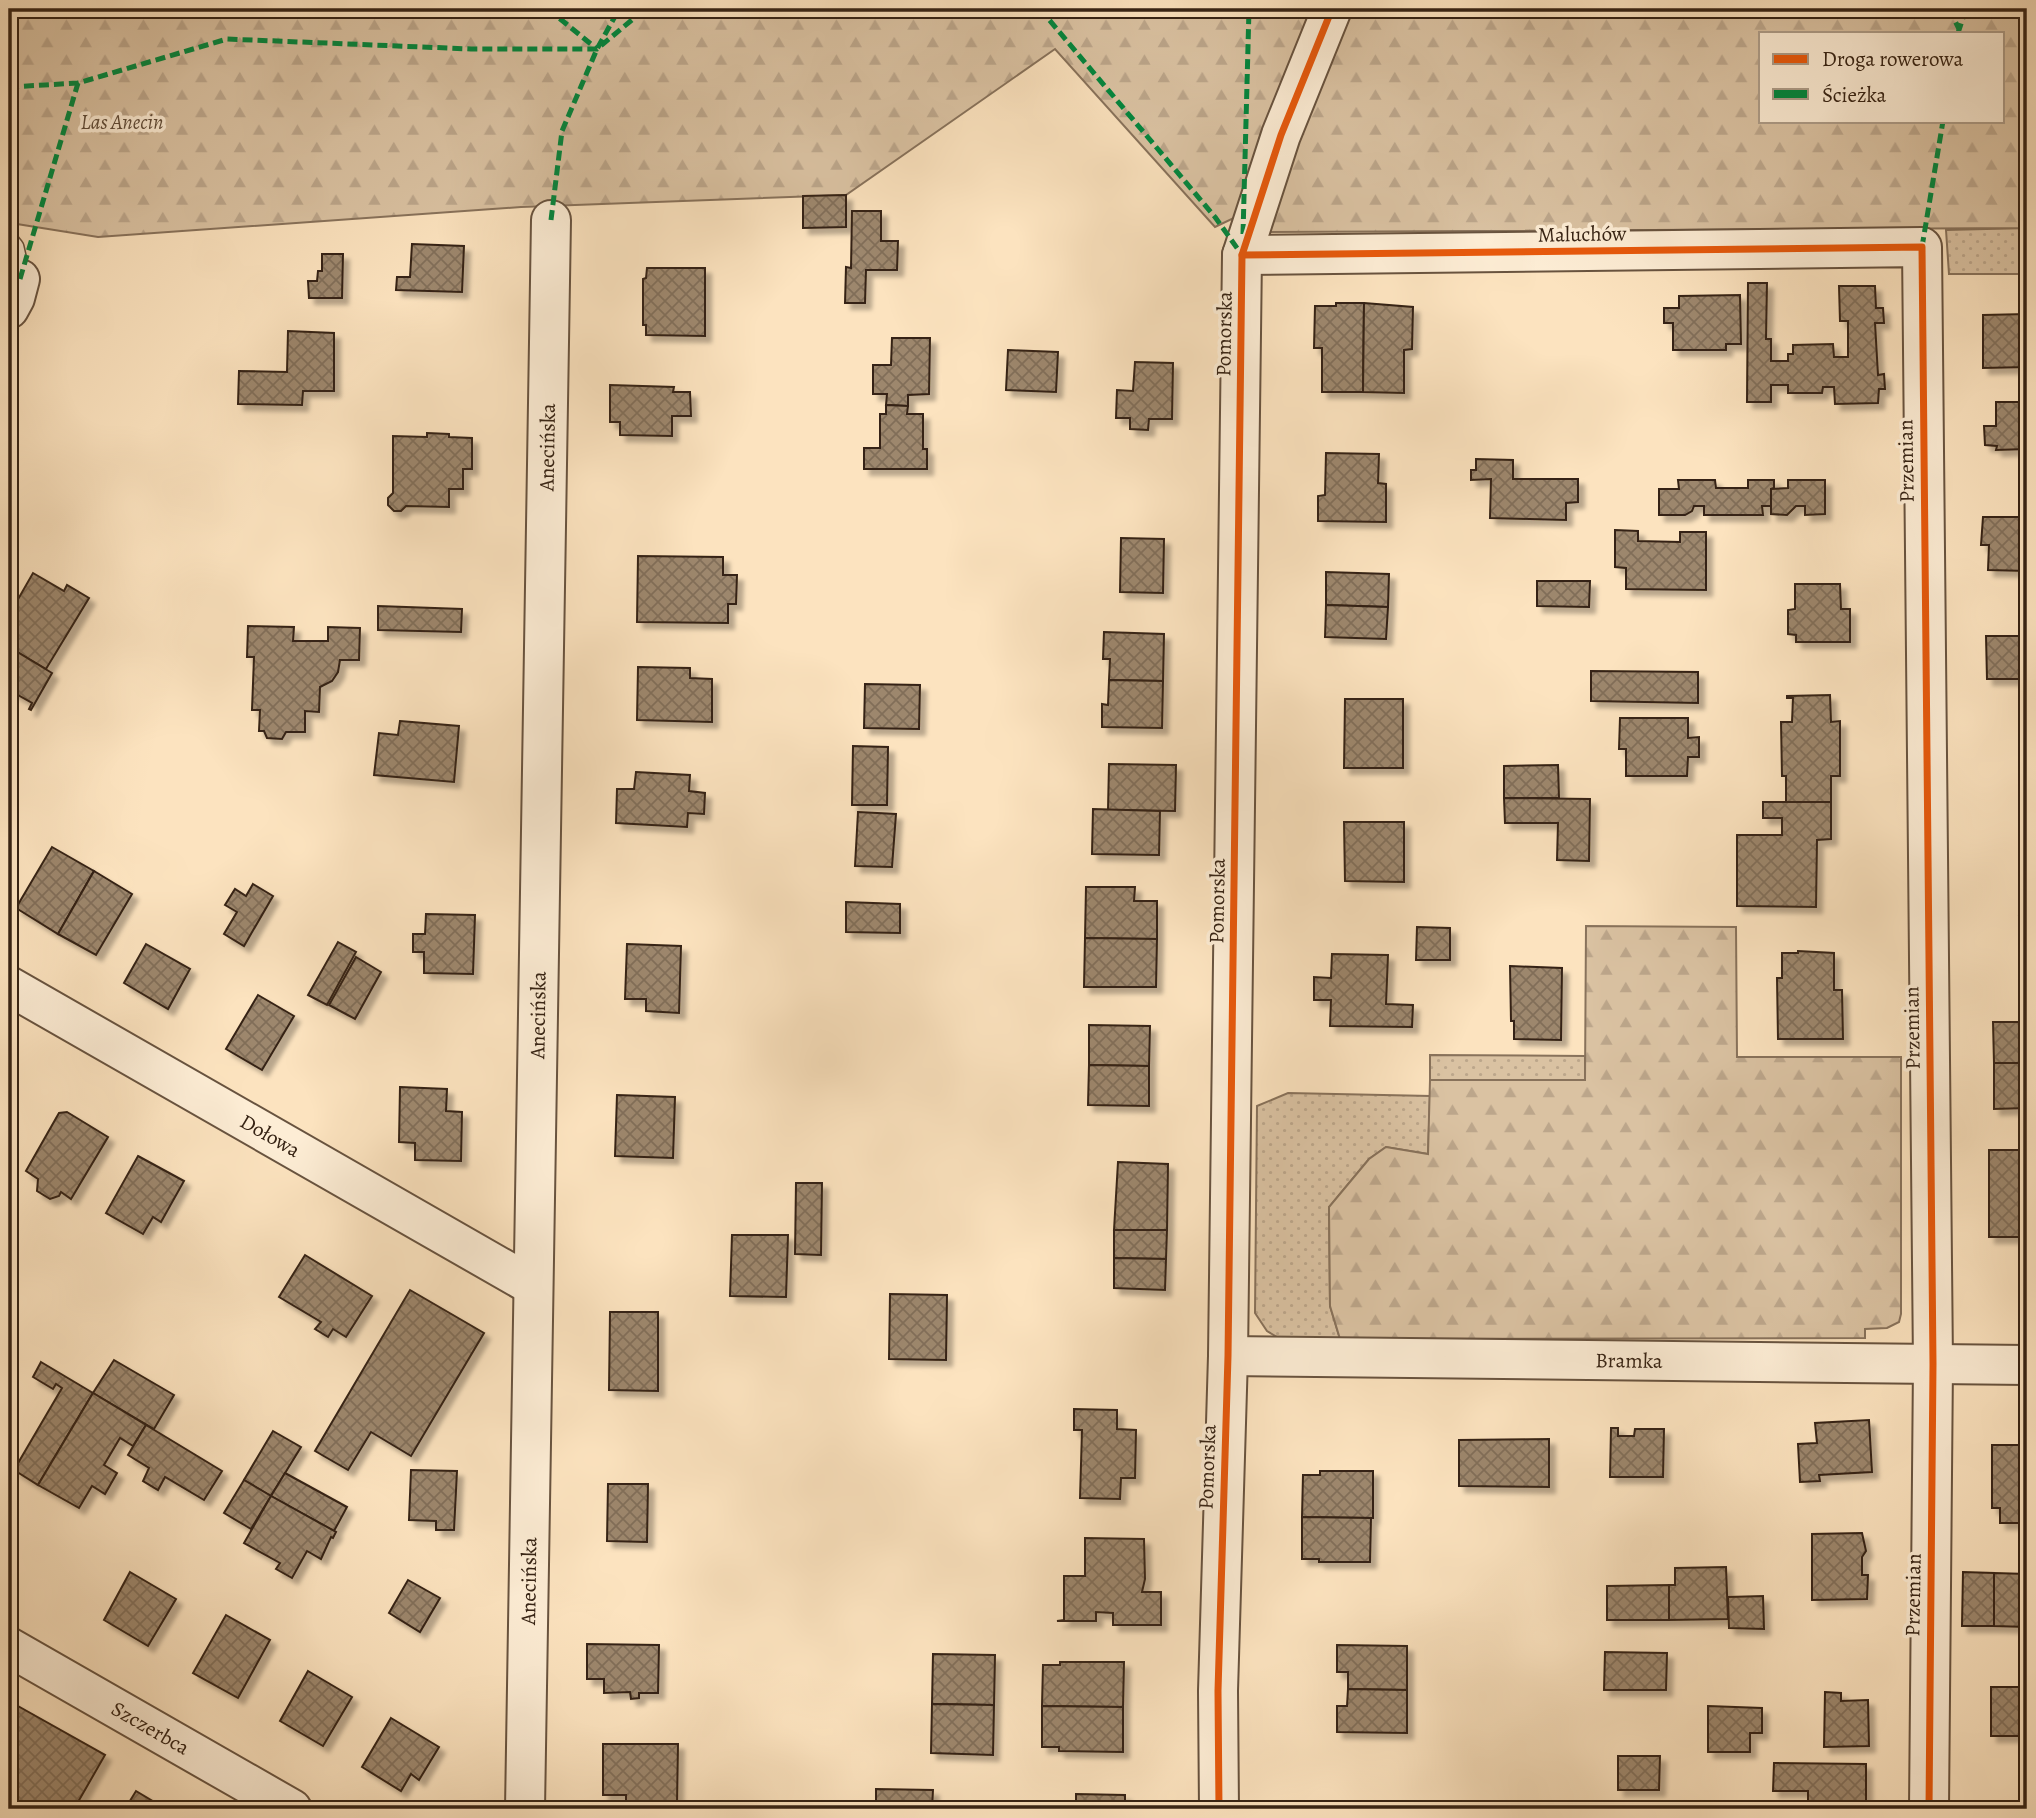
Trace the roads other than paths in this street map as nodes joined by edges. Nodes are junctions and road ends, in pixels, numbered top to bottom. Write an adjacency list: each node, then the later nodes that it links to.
1 (1332, 9): 5 (street, Pomorska)
2 (551, 220): 8 (street, Anecińska)
3 (9, 243): 6 (lane)
4 (1922, 247): 5 (street, Maluchów); 10 (street, Przemian)
5 (1242, 255): 9 (street, Pomorska)
6 (14, 294)
7 (9, 986): 8 (street, Dołowa)
8 (533, 1286): 14 (street, Anecińska)
9 (1228, 1356): 10 (street, Bramka); 15 (street, Pomorska)
10 (1933, 1364): 11 (street, Bramka); 16 (street, Przemian)
11 (2027, 1365)
12 (9, 1647): 13 (street, Szczerbca)
13 (292, 1809)
14 (525, 1809)
15 (1219, 1809)
16 (1929, 1809)

